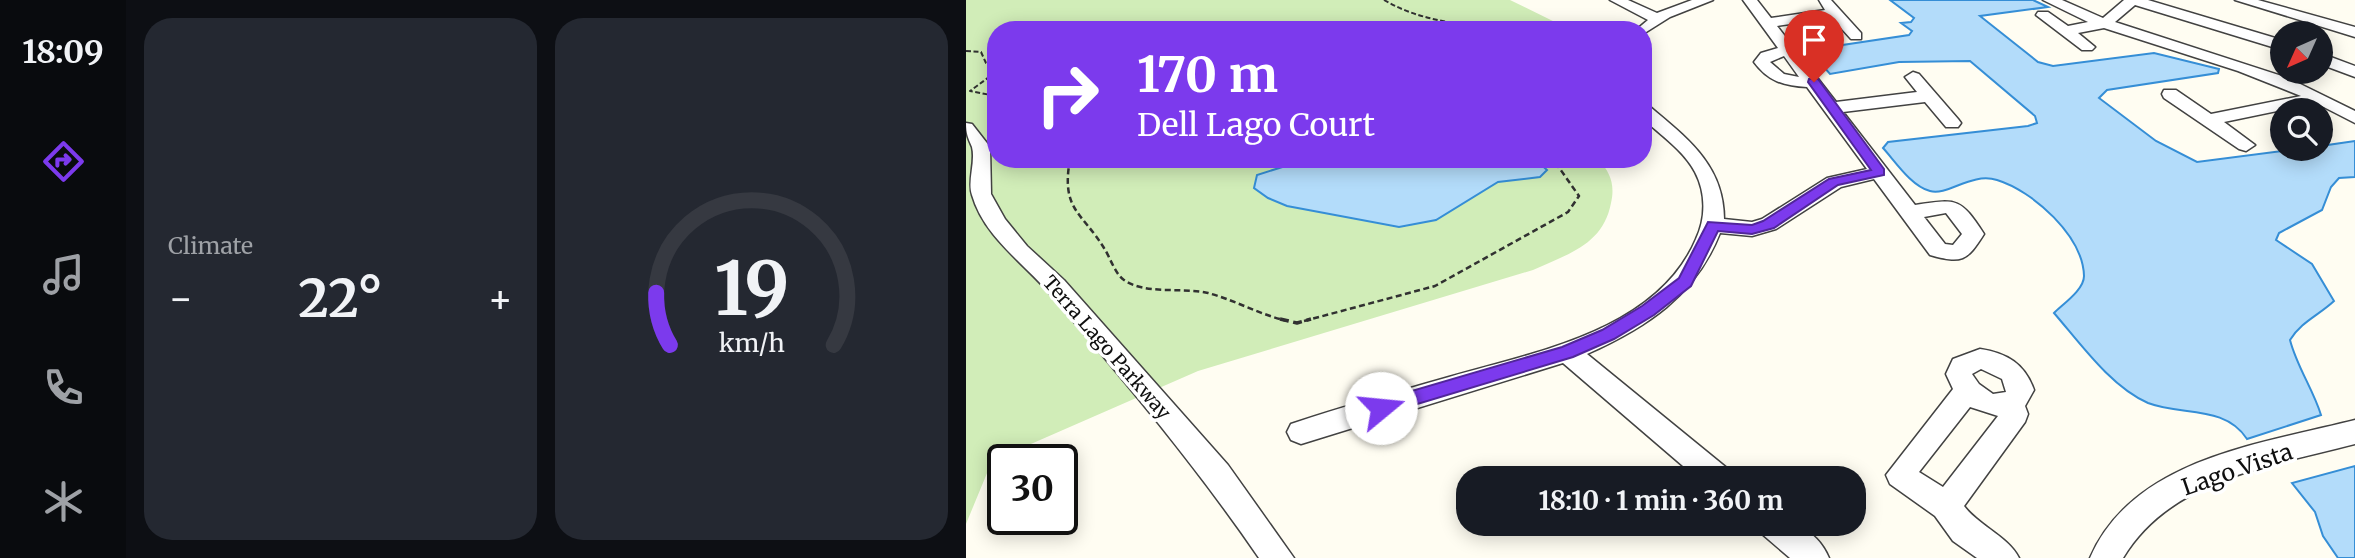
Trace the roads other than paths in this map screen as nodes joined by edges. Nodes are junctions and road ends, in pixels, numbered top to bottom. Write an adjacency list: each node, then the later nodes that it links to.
1 (1616, 0): 10 (street)
2 (1706, 0): 10 (street)
3 (1750, 0): 12 (street)
4 (1824, 0): 8 (street)
5 (2050, 0): 13 (street)
6 (2133, 0): 13 (street); 17 (street)
7 (2242, 0): 15 (street)
8 (1836, 13): 12 (street); 16 (street)
9 (2043, 15): 14 (street)
10 (1658, 19): 11 (street)
11 (1652, 23)
12 (1768, 23): 19 (street)
13 (2104, 24): 14 (street); 26 (street)
14 (2066, 31): 18 (street)
15 (2355, 32)
16 (1856, 36)
17 (2270, 41)
18 (2087, 47)
19 (1789, 50): 23 (street); 23 (street)
20 (2333, 63): 21 (street)
21 (2355, 72)
22 (1913, 77): 25 (street)
23 (1814, 82): 29 (street)
24 (2170, 94): 32 (street)
25 (1928, 96): 29 (street); 33 (street)
26 (2316, 98)
27 (2270, 107): 32 (street)
28 (2333, 107): 31 (street)
29 (1833, 108): 36 (street)
30 (1652, 117): 38 (street)
31 (2355, 118)
32 (2207, 120): 35 (street)
33 (1952, 123)
34 (966, 128): 47 (street, Terra Lago Parkway)
35 (2246, 145)
36 (1880, 172): 37 (street); 38 (street)
37 (1908, 213)
38 (1713, 225): 39 (street)
39 (1567, 352): 42 (street); 44 (street)
40 (1967, 391): 41 (street); 41 (street); 45 (street)
41 (2011, 403): 45 (street)
42 (1301, 432)
43 (2355, 432): 50 (street, Lago Vista)
44 (1703, 466)
45 (1946, 506): 49 (street)
46 (1787, 536): 48 (street)
47 (1278, 558)
48 (1813, 558)
49 (2003, 558)
50 (2106, 558)

